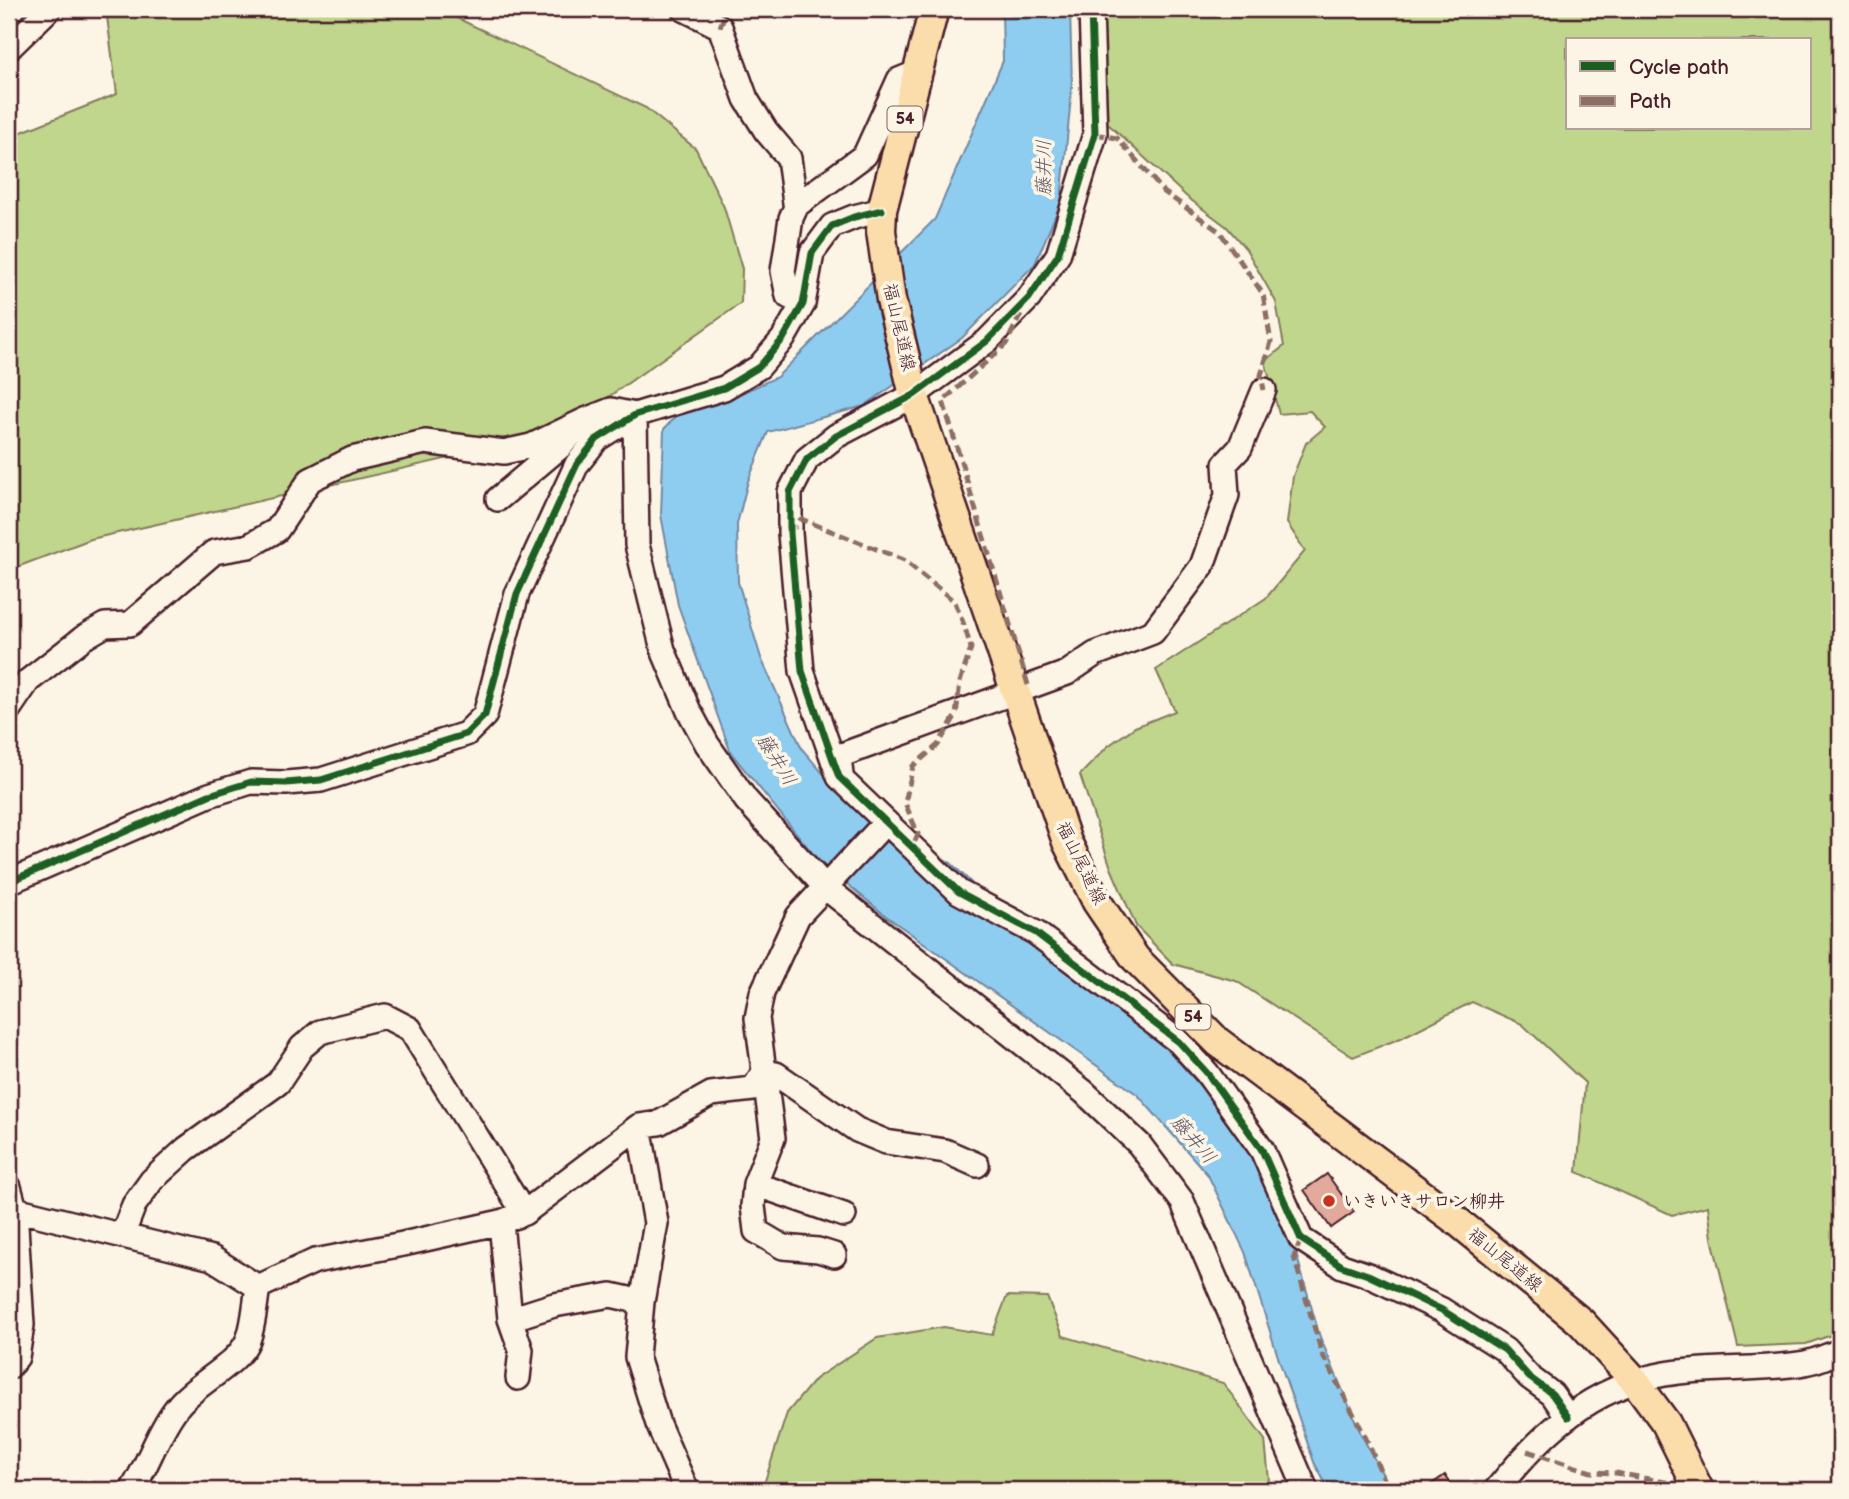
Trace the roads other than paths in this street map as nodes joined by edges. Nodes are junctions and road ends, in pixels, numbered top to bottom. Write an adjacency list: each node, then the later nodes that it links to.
1 (49, 9): 5 (street)
2 (684, 9): 7 (street)
3 (934, 9): 6 (main road, 福山尾道線 / 54)
4 (1091, 9): 10 (street)
5 (9, 48)
6 (916, 73): 7 (street); 8 (main road, 福山尾道線 / 54)
7 (797, 205): 9 (street)
8 (882, 220): 9 (street); 10 (main road, 福山尾道線 / 54)
9 (803, 304): 12 (street)
10 (913, 390): 15 (main road, 福山尾道線 / 54); 17 (street)
11 (1264, 390): 15 (street)
12 (635, 415): 13 (street); 19 (street); 20 (street)
13 (583, 421): 14 (street); 16 (street)
14 (498, 499)
15 (1016, 693): 17 (street); 22 (main road, 福山尾道線 / 54)
16 (9, 709)
17 (839, 777): 18 (street)
18 (886, 822): 20 (street); 21 (street)
19 (9, 882)
20 (826, 888): 23 (street); 43 (street)
21 (1179, 1042): 22 (street); 40 (street)
22 (1217, 1042): 39 (main road, 福山尾道線 / 54)
23 (764, 1072): 24 (street); 25 (street); 26 (street)
24 (639, 1126): 28 (street); 34 (street)
25 (977, 1165)
26 (755, 1184): 29 (street); 32 (street)
27 (12, 1198): 31 (street); 37 (street)
28 (524, 1213): 30 (street); 31 (street)
29 (844, 1216)
30 (502, 1222): 33 (street); 35 (street)
31 (122, 1236): 33 (street)
32 (834, 1255)
33 (258, 1287): 41 (street)
34 (642, 1302): 35 (street); 42 (street)
35 (510, 1319): 38 (street)
36 (1840, 1351): 39 (street)
37 (9, 1367)
38 (517, 1378)
39 (1635, 1381): 40 (street); 45 (main road, 福山尾道線 / 54)
40 (1568, 1417): 44 (street)
41 (132, 1490)
42 (685, 1490)
43 (1306, 1490)
44 (1496, 1490)
45 (1699, 1490)

